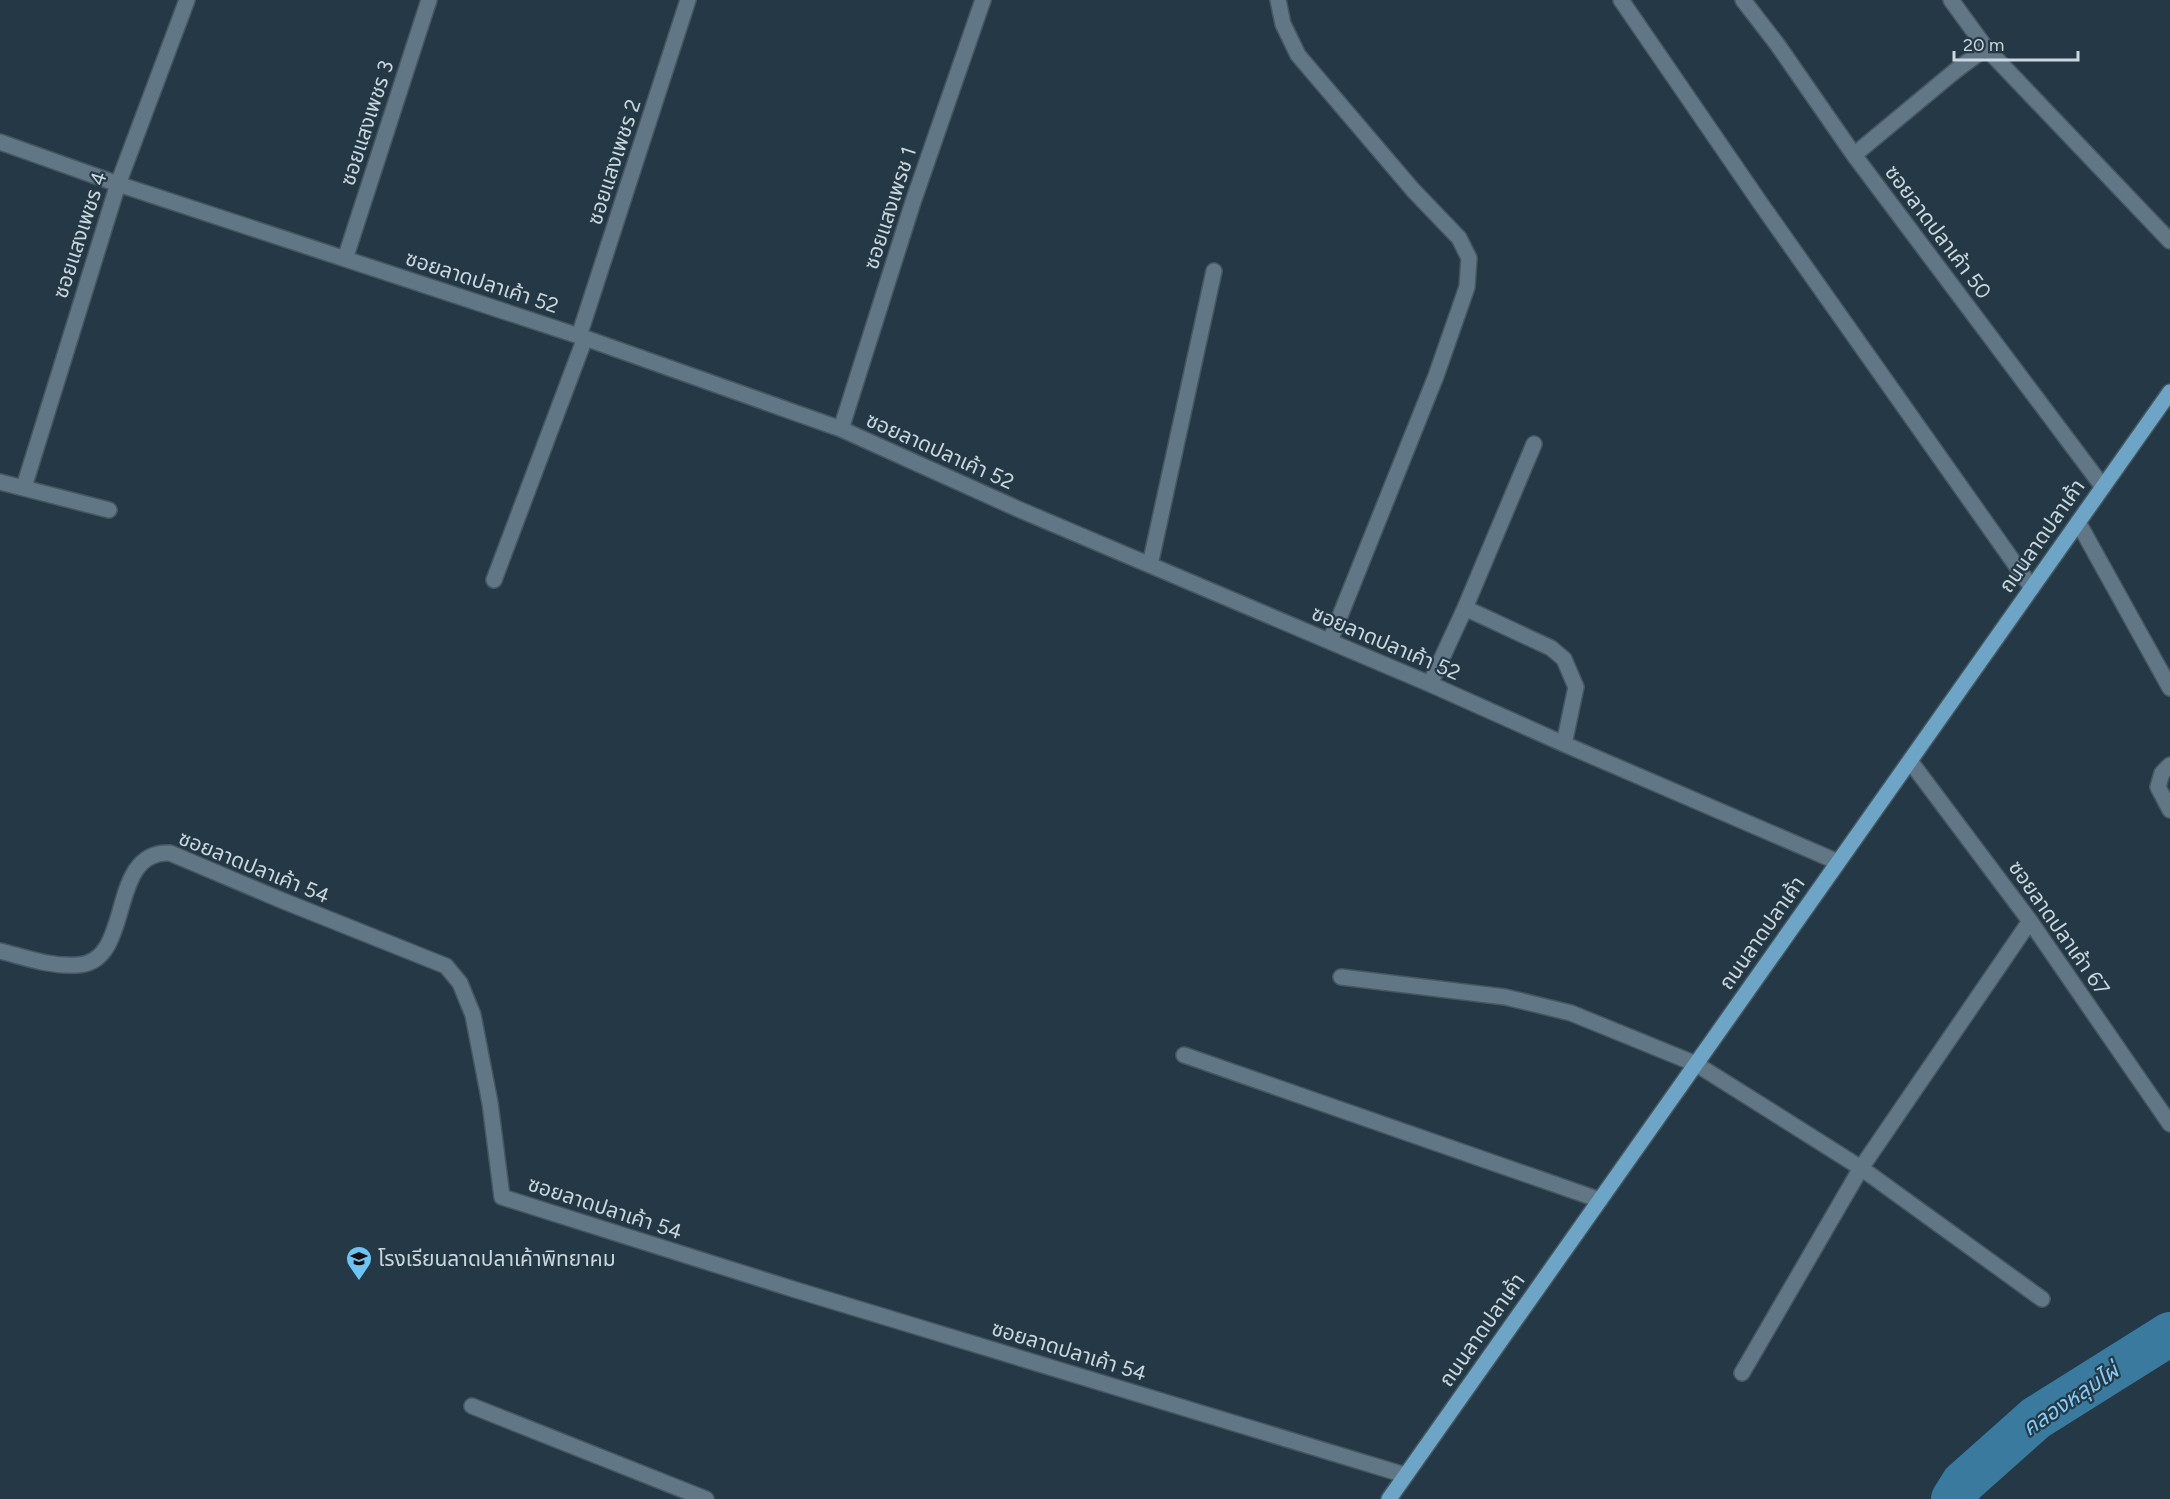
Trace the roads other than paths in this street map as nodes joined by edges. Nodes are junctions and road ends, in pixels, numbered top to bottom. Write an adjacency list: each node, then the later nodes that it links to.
1 (187, 0): 12 (street, ซอยแสงเพชร 4)
2 (429, 0): 14 (street, ซอยแสงเพชร 3)
3 (688, 0): 16 (street, ซอยแสงเพชร 2)
4 (983, 0): 18 (street, ซอยแสงเพรช 1)
5 (1278, 0): 29 (street)
6 (1621, 0): 27 (street)
7 (1743, 0): 11 (street, ซอยลาดปลาเค้า 50)
8 (1951, 0): 9 (street)
9 (1986, 48): 11 (street); 13 (street)
10 (0, 142): 12 (street, ซอยลาดปลาเค้า 52)
11 (1854, 155): 22 (street, ซอยลาดปลาเค้า 50)
12 (118, 184): 14 (street, ซอยลาดปลาเค้า 52); 21 (street, ซอยแสงเพชร 4)
13 (2170, 241)
14 (345, 259): 16 (street, ซอยลาดปลาเค้า 52)
15 (1214, 271): 25 (street)
16 (582, 337): 18 (street, ซอยลาดปลาเค้า 52); 26 (street, ซอยแสงเพชร 2)
17 (2170, 392): 22 (main road, ถนนลาดปลาเค้า)
18 (841, 429): 25 (street, ซอยลาดปลาเค้า 52)
19 (1534, 444): 28 (street)
20 (0, 482): 21 (street)
21 (24, 487): 23 (street)
22 (2103, 487): 24 (main road, ถนนลาดปลาเค้า)
23 (110, 510)
24 (2078, 522): 27 (main road, ถนนลาดปลาเค้า); 31 (street)
25 (1150, 565): 29 (street, ซอยลาดปลาเค้า 52)
26 (494, 580)
27 (2032, 588): 33 (main road, ถนนลาดปลาเค้า)
28 (1465, 608): 30 (street); 32 (street)
29 (1330, 641): 30 (street, ซอยลาดปลาเค้า 52)
30 (1430, 684): 32 (street, ซอยลาดปลาเค้า 52)
31 (2170, 688)
32 (1564, 744): 36 (street, ซอยลาดปลาเค้า 52)
33 (1910, 761): 36 (main road, ถนนลาดปลาเค้า); 37 (street, ซอยลาดปลาเค้า 67)
34 (2170, 765): 35 (street)
35 (2170, 810)
36 (1838, 862): 41 (main road, ถนนลาดปลาเค้า)
37 (2030, 921): 42 (street, ซอยลาดปลาเค้า 67); 43 (street)
38 (0, 951): 48 (street, ซอยลาดปลาเค้า 54)
39 (1341, 977): 41 (street)
40 (1184, 1055): 44 (street)
41 (1696, 1064): 43 (street); 44 (main road, ถนนลาดปลาเค้า)
42 (2170, 1124)
43 (1861, 1168): 45 (street); 46 (street)
44 (1600, 1200): 48 (main road, ถนนลาดปลาเค้า)
45 (2042, 1299)
46 (1742, 1373)
47 (472, 1406): 49 (street)
48 (1405, 1475): 50 (main road, ถนนลาดปลาเค้า)
49 (706, 1499)
50 (1389, 1499)

